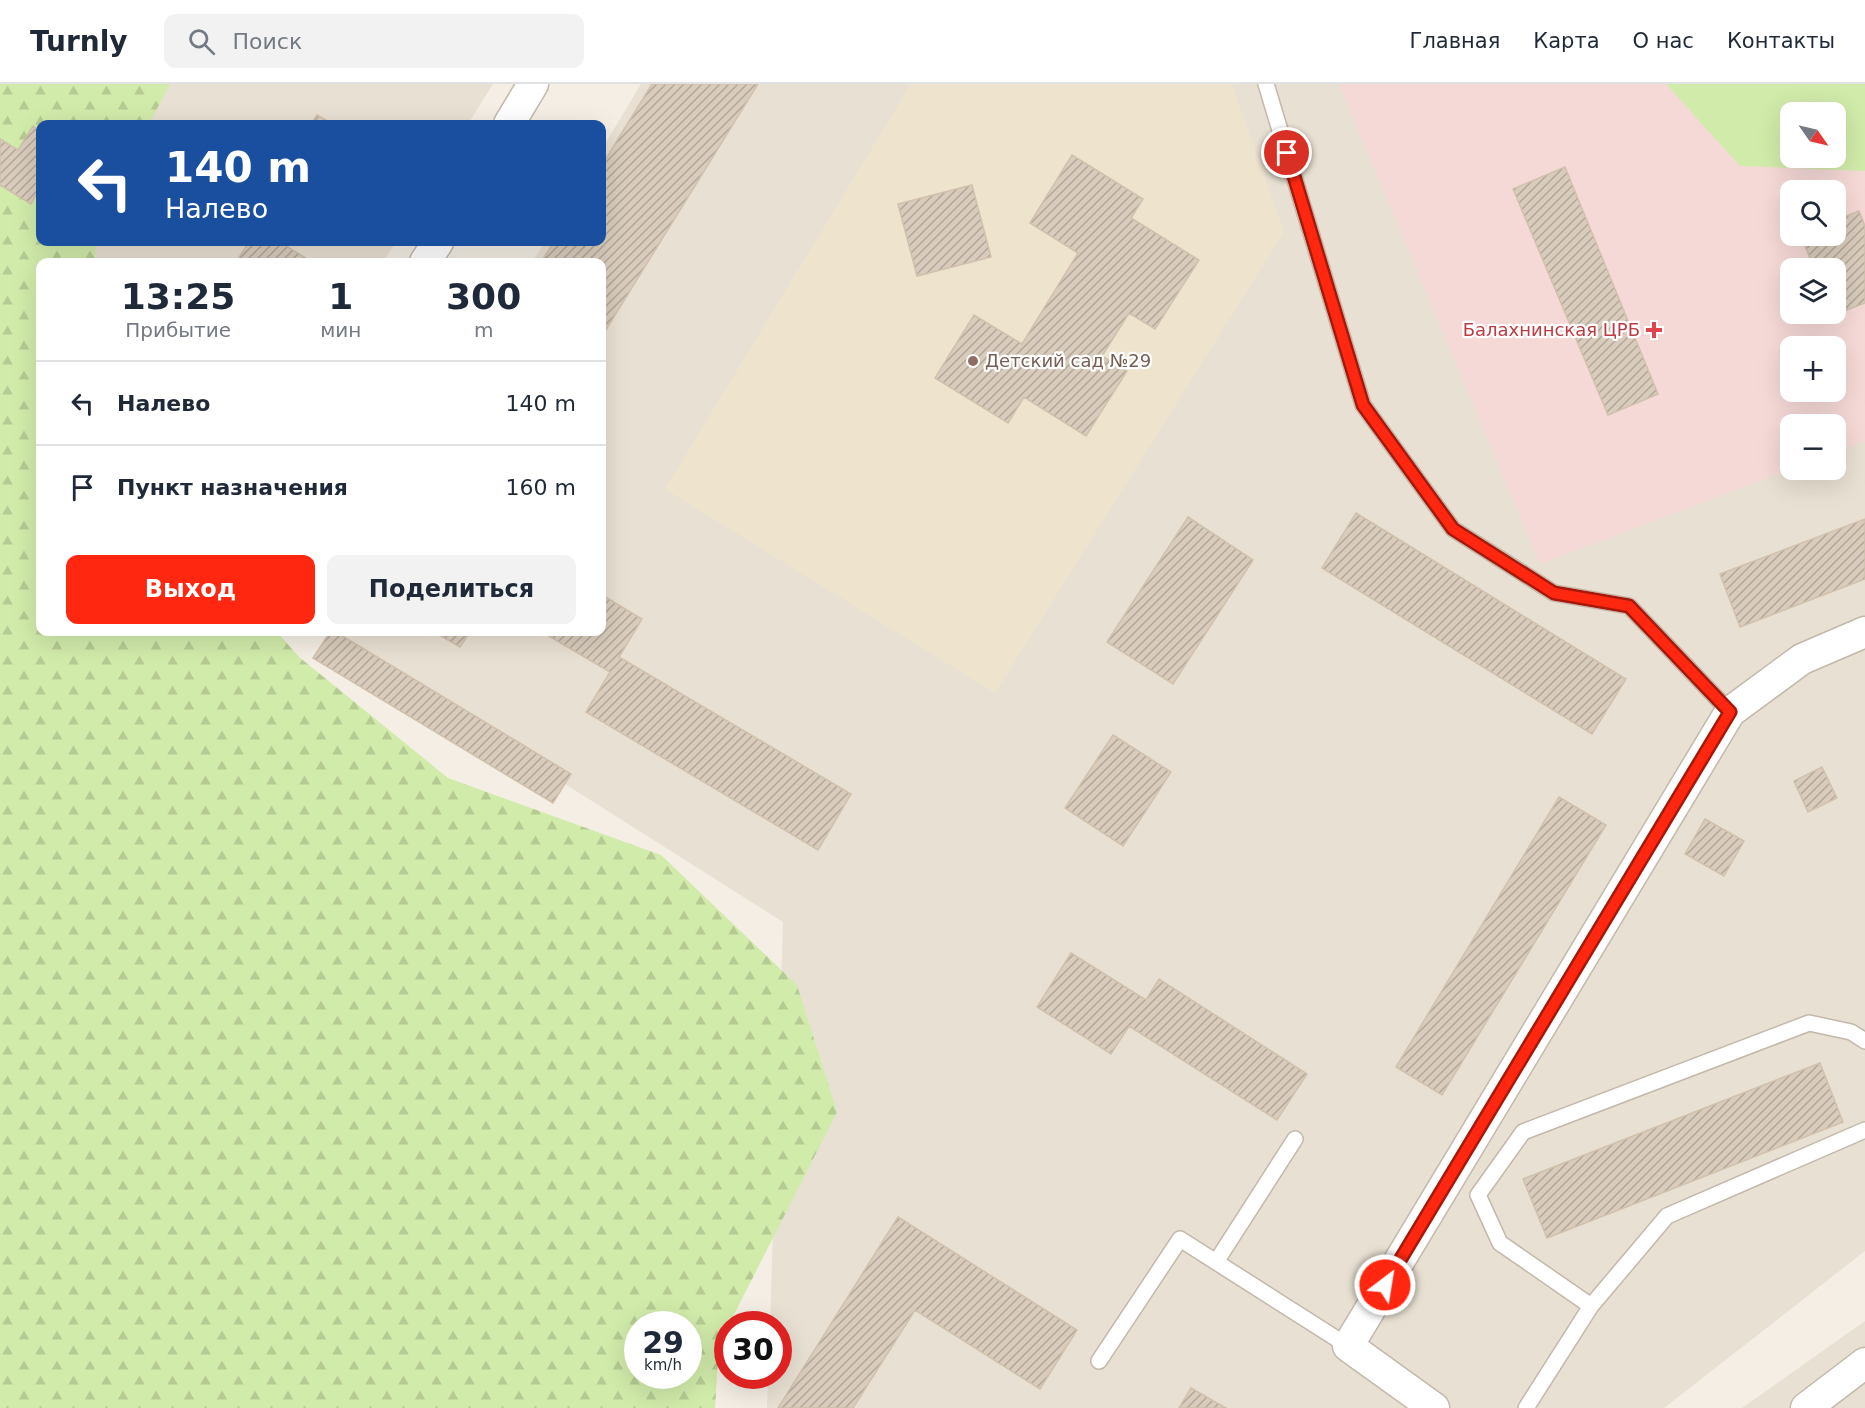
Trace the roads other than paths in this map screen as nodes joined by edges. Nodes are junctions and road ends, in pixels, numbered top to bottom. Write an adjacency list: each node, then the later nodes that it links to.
1 (533, 84): 3 (street)
2 (1266, 84): 5 (lane)
3 (511, 120)
4 (1865, 632): 5 (street)
5 (1730, 712): 11 (street)
6 (1865, 1041): 10 (lane)
7 (1865, 1130): 10 (lane)
8 (1295, 1139): 9 (lane)
9 (1216, 1262): 11 (lane); 12 (lane)
10 (1591, 1306): 15 (lane)
11 (1348, 1346): 14 (street)
12 (1099, 1361)
13 (1865, 1363): 16 (street)
14 (1434, 1408)
15 (1526, 1408)
16 (1806, 1408)

